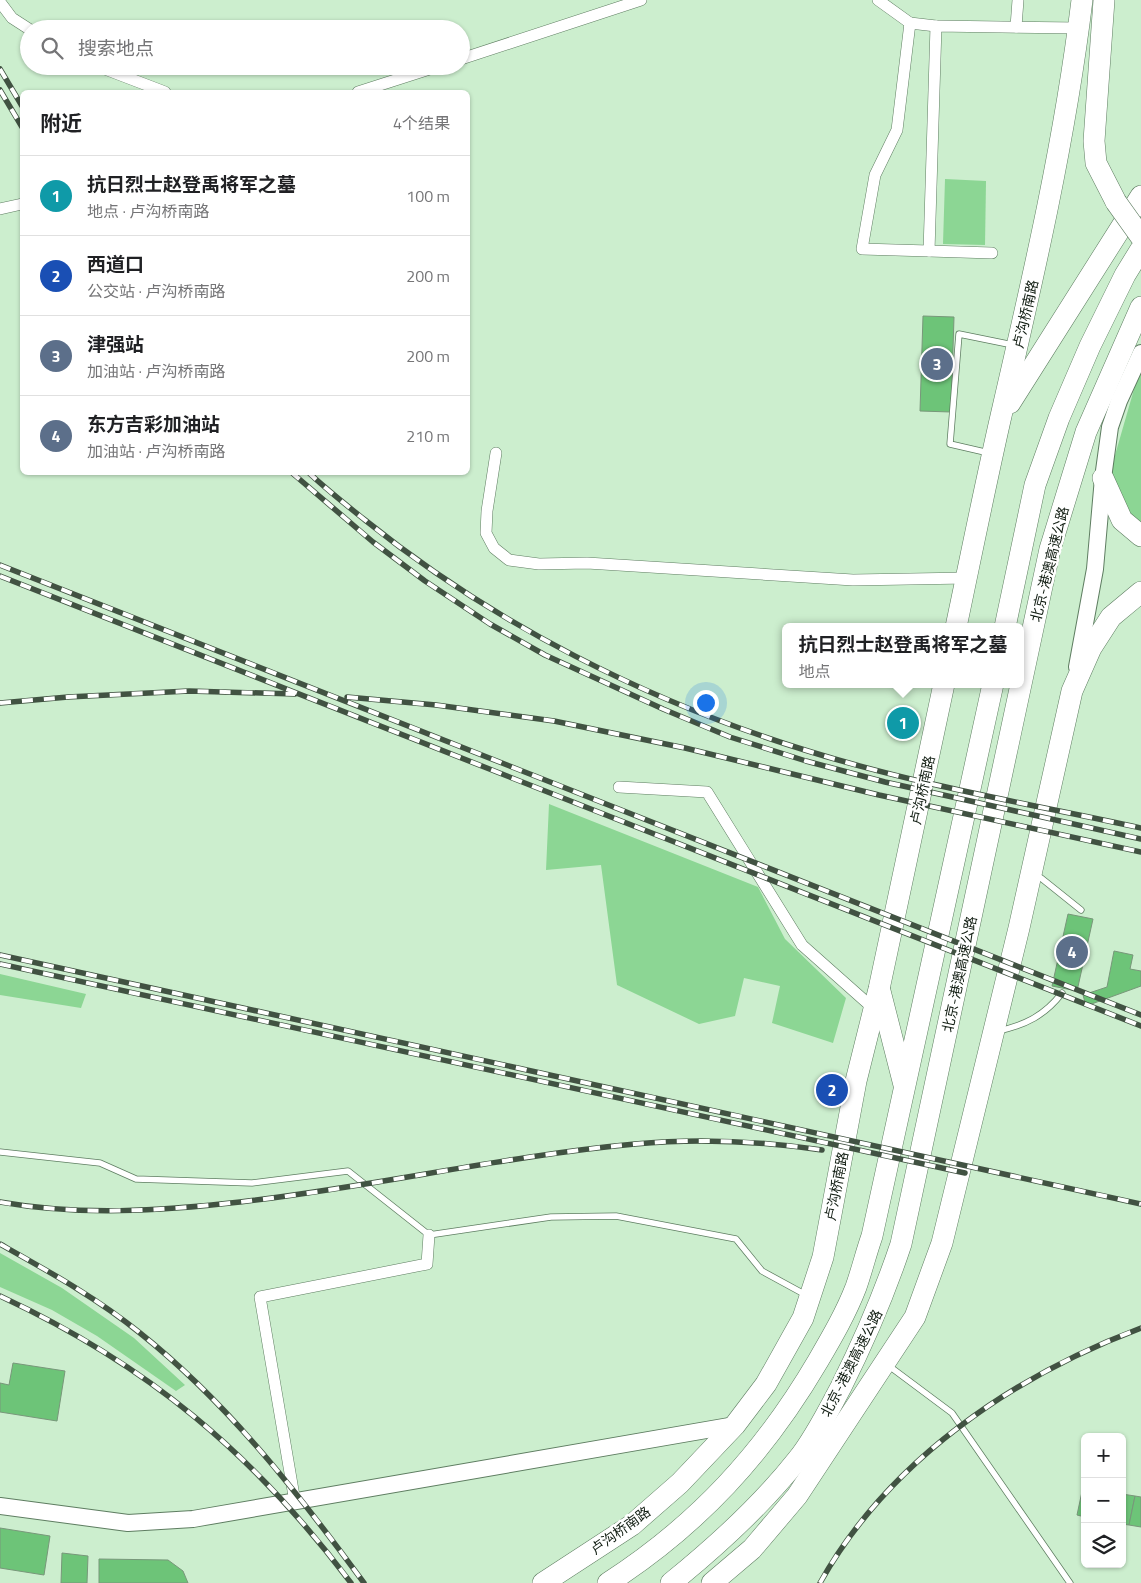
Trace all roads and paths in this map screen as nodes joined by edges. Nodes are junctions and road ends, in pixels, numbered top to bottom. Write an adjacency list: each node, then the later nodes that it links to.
1 (641, 0): 12 (street)
2 (878, 0): 8 (street)
3 (1018, 0): 10 (street)
4 (1082, 0): 11 (highway, 卢沟桥南路)
5 (1115, 1): 17 (highway)
6 (0, 2): 7 (street)
7 (20, 23)
8 (910, 23): 9 (street); 23 (street)
9 (936, 26): 10 (street); 23 (street)
10 (1016, 27): 11 (street)
11 (1078, 28): 26 (highway, 卢沟桥南路)
12 (470, 56)
13 (121, 75): 15 (street)
14 (411, 75): 16 (street)
15 (160, 90)
16 (364, 90)
17 (1126, 196): 20 (highway); 21 (highway, bridge); 28 (highway)
18 (20, 204): 19 (street)
19 (0, 209)
20 (1141, 217)
21 (1141, 237)
22 (1141, 249): 36 (highway, 北京-港澳高速公路)
23 (929, 251): 24 (street)
24 (992, 253)
25 (1141, 307): 37 (highway, 北京-港澳高速公路)
26 (1017, 346): 28 (highway, 卢沟桥南路); 30 (lane)
27 (1141, 353): 31 (street)
28 (1001, 418): 30 (highway, 卢沟桥南路)
29 (496, 454): 33 (street)
30 (993, 454): 33 (highway, 卢沟桥南路)
31 (1103, 478): 32 (highway); 41 (street)
32 (1141, 536)
33 (966, 578): 35 (highway, 卢沟桥南路)
34 (1141, 592): 41 (highway)
35 (957, 623)
36 (1006, 623)
37 (1024, 670)
38 (943, 688): 45 (highway, 卢沟桥南路)
39 (992, 688): 49 (highway, 北京-港澳高速公路)
40 (1020, 688): 55 (highway, 北京-港澳高速公路)
41 (1072, 691): 43 (highway)
42 (619, 787): 47 (street)
43 (1031, 874): 44 (lane); 48 (highway)
44 (1081, 910)
45 (879, 989): 47 (highway, 卢沟桥南路); 49 (highway)
46 (1062, 993): 48 (lane)
47 (874, 1009): 52 (highway, 卢沟桥南路)
48 (993, 1032): 53 (highway)
49 (905, 1088): 60 (highway, 北京-港澳高速公路)
50 (0, 1152): 51 (lane)
51 (429, 1235): 52 (lane); 57 (street)
52 (810, 1298): 56 (highway, 卢沟桥南路)
53 (915, 1317): 54 (highway); 55 (highway)
54 (885, 1363): 62 (highway); 63 (lane)
55 (830, 1407): 61 (highway, 北京-港澳高速公路)
56 (735, 1425): 57 (street); 59 (highway, 卢沟桥南路)
57 (295, 1502): 58 (street)
58 (0, 1506)
59 (544, 1583)
60 (608, 1583)
61 (671, 1583)
62 (712, 1583)
63 (1070, 1583)

